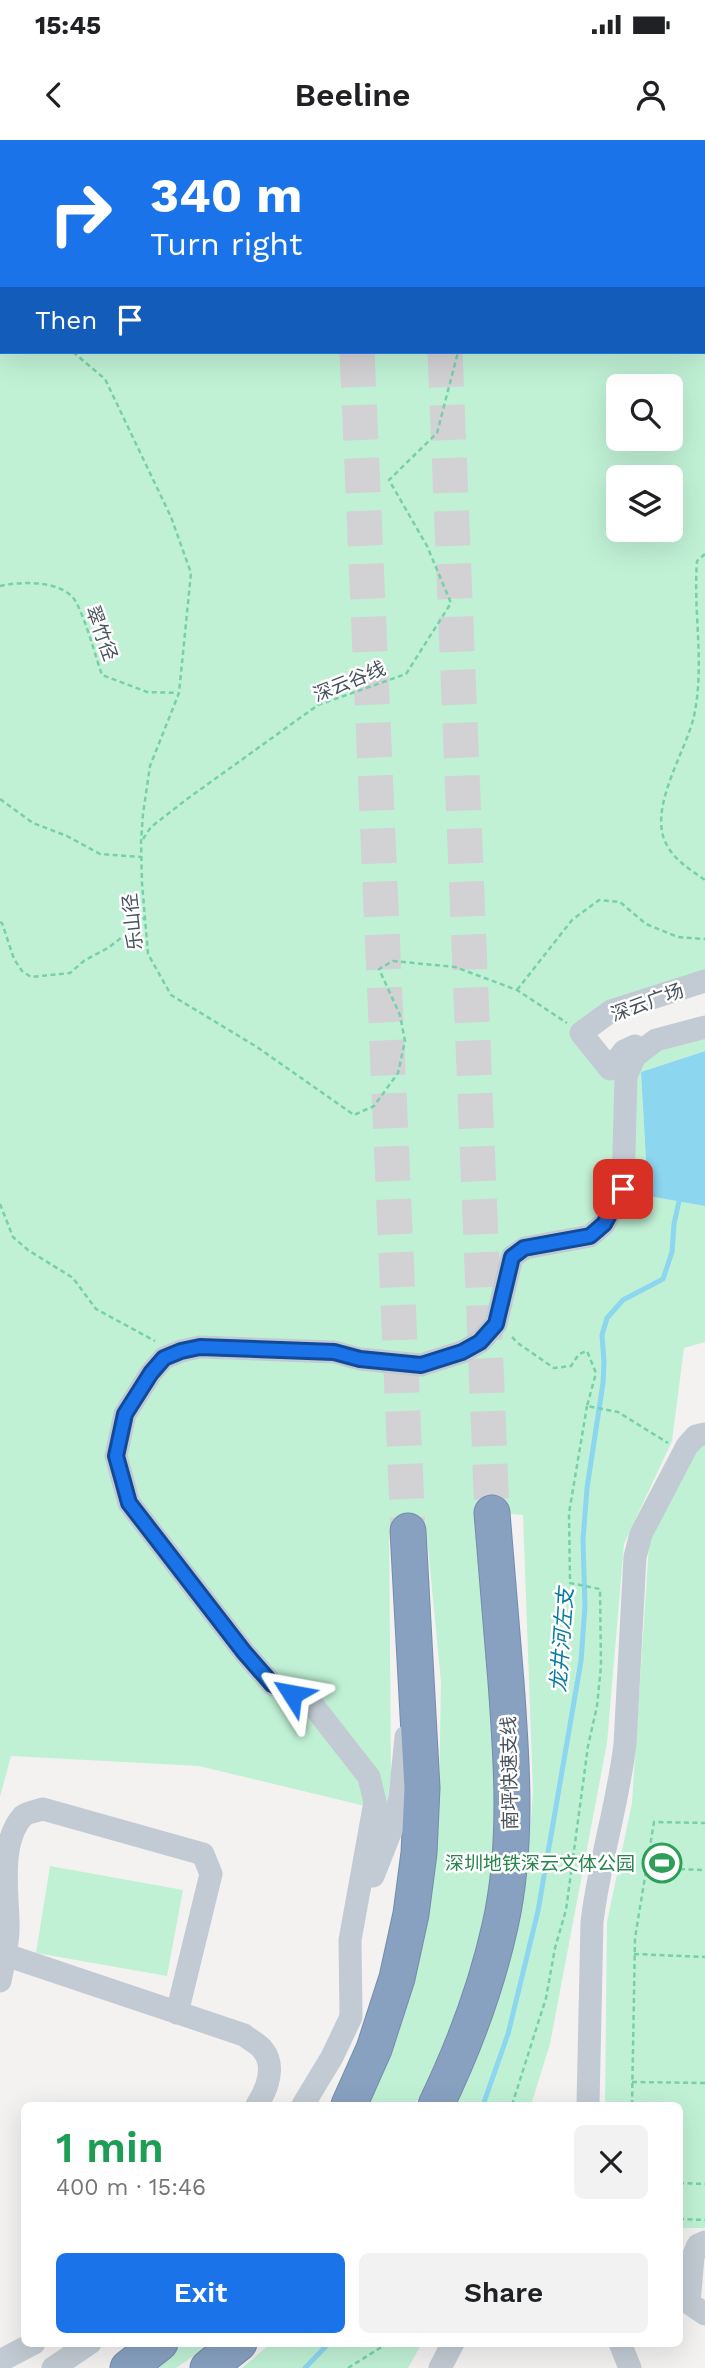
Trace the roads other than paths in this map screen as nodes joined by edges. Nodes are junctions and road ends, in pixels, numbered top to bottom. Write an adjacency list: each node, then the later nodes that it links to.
1 (705, 981): 2 (street, 深云广场)
2 (705, 1026): 7 (street)
3 (705, 1434): 17 (street)
4 (492, 1513): 16 (highway, 南坪快速支线)
5 (408, 1531): 6 (highway)
6 (414, 1647): 7 (street); 15 (highway)
7 (350, 1940): 11 (street)
8 (6, 1955): 9 (street); 10 (street); 10 (street)
9 (0, 1981)
10 (177, 2012): 12 (street)
11 (332, 2057): 13 (street); 14 (street)
12 (259, 2102)
13 (305, 2102)
14 (320, 2102)
15 (350, 2102)
16 (437, 2102)
17 (588, 2102)
18 (705, 2242): 19 (street)
19 (705, 2314)
20 (26, 2347): 27 (street)
21 (81, 2347): 26 (street)
22 (155, 2347): 28 (highway)
23 (234, 2347): 29 (highway)
24 (451, 2347): 30 (street)
25 (621, 2347): 31 (street)
26 (60, 2356)
27 (0, 2361)
28 (128, 2368)
29 (208, 2368)
30 (440, 2368)
31 (629, 2368)

